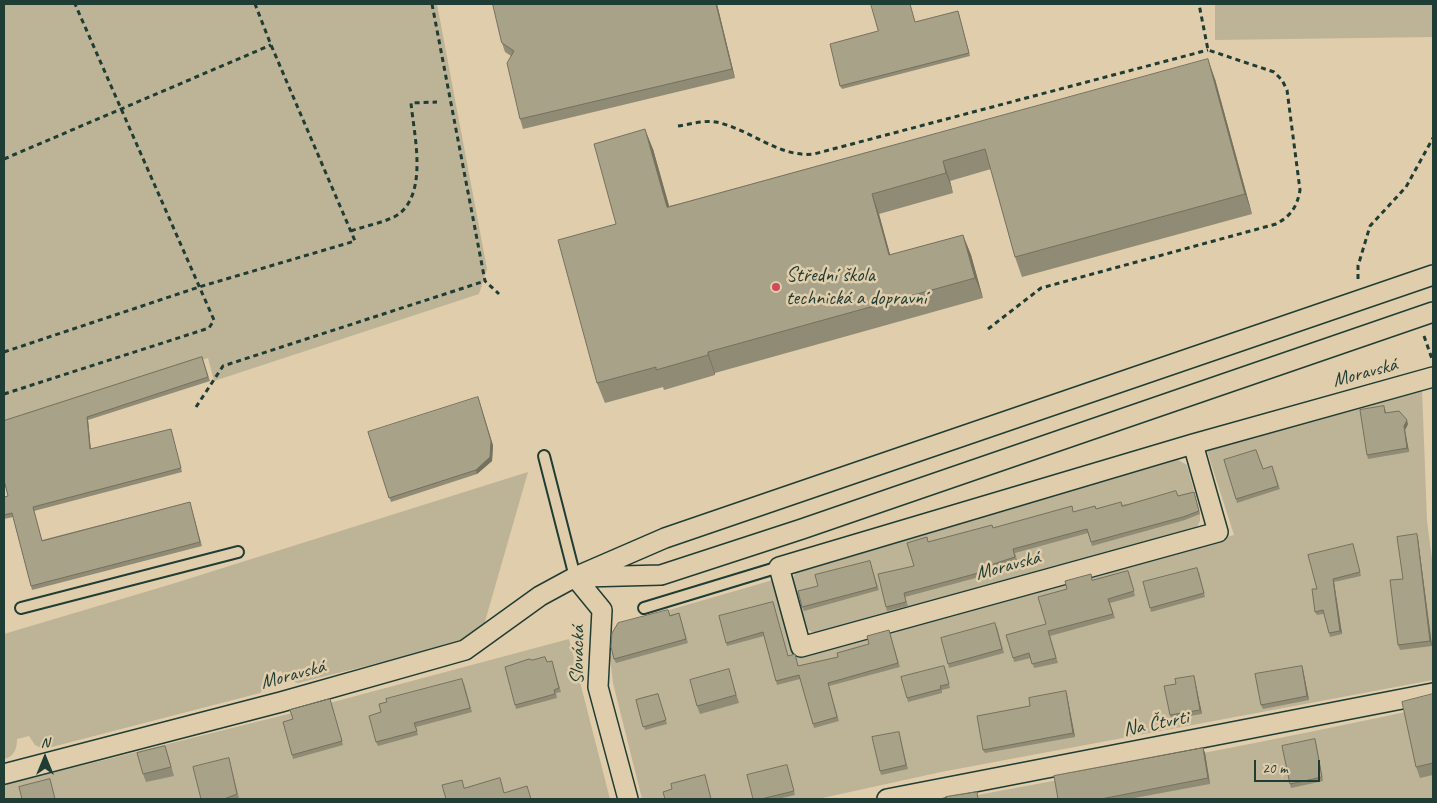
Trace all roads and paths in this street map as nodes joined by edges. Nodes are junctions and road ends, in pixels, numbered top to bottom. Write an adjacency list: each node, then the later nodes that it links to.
1 (75, 4): 8 (path)
2 (255, 4): 5 (path)
3 (432, 4): 14 (path)
4 (1199, 4): 6 (path)
5 (271, 45): 8 (path); 12 (path)
6 (1208, 50): 9 (path); 19 (path)
7 (437, 102): 12 (path)
8 (121, 109): 11 (path); 15 (path)
9 (678, 126)
10 (1433, 138): 17 (path)
11 (4, 159)
12 (351, 231): 15 (path)
13 (1433, 275): 17 (street, Moravská)
14 (485, 281): 16 (path); 24 (path)
15 (199, 287): 20 (path); 23 (path)
16 (500, 294)
17 (1357, 301): 29 (street, Moravská)
18 (1425, 314): 21 (path); 29 (street)
19 (988, 329)
20 (4, 352)
21 (1433, 362)
22 (1433, 377): 25 (street, Moravská)
23 (4, 394)
24 (196, 407)
25 (1193, 444): 28 (street, Moravská); 28 (street, Moravská)
26 (544, 456): 29 (lane)
27 (238, 552): 30 (lane)
28 (779, 567): 31 (lane, Moravská)
29 (575, 577): 33 (street, Moravská); 34 (street, Slovácká)
30 (21, 608)
31 (644, 608)
32 (1433, 693): 35 (street, Na Čtvrti)
33 (4, 774)
34 (628, 799)
35 (887, 799)

